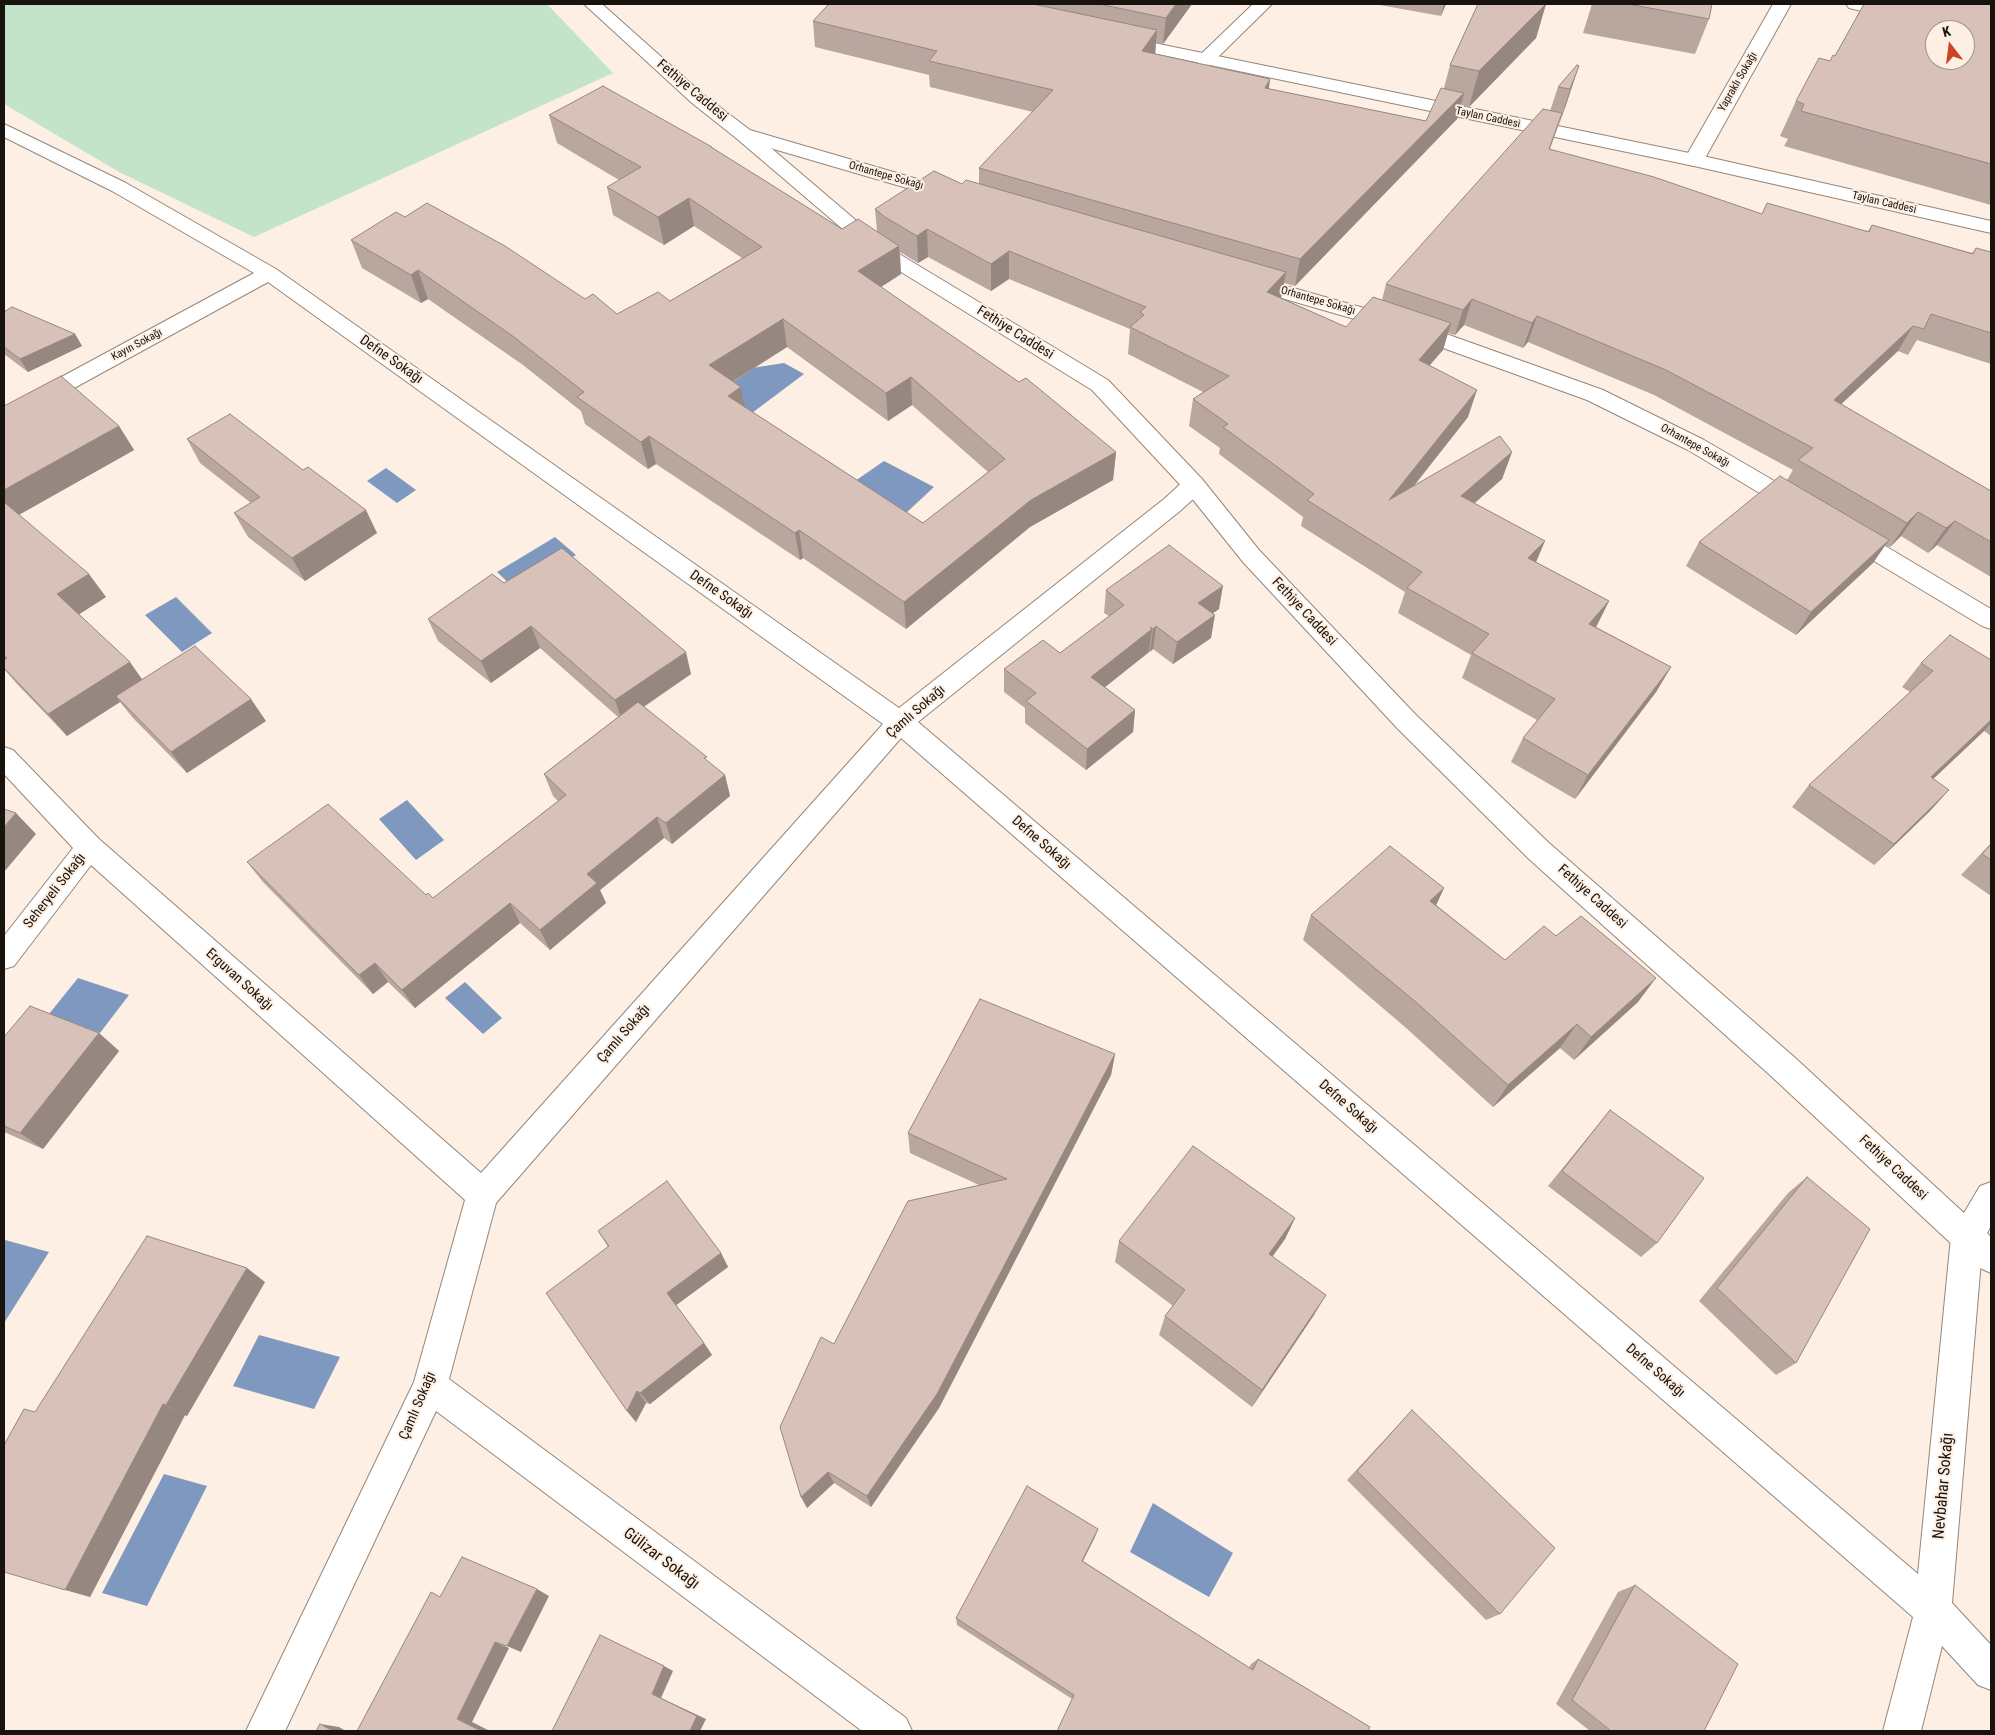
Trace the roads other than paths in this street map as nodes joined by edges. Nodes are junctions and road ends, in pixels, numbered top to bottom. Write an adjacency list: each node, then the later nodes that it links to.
1 (592, 4): 9 (street, Fethiye Caddesi)
2 (1262, 4): 7 (street)
3 (1782, 4): 10 (street, Yapraklı Sokağı)
4 (1855, 4): 5 (street)
5 (1925, 21)
6 (1099, 37): 7 (street, Taylan Caddesi)
7 (1205, 60): 10 (street, Taylan Caddesi)
8 (4, 130): 15 (street, Defne Sokağı)
9 (743, 134): 11 (street, Orhantepe Sokağı); 18 (street, Fethiye Caddesi)
10 (1694, 160): 12 (street, Taylan Caddesi)
11 (963, 198)
12 (1971, 223): 13 (street, Taylan Caddesi); 14 (street, Taylan Caddesi)
13 (1991, 227)
14 (1991, 232)
15 (270, 273): 17 (street, Kayın Sokağı); 20 (street, Defne Sokağı)
16 (1231, 276): 19 (street, Orhantepe Sokağı)
17 (4, 417)
18 (1194, 485): 20 (street, Çamlı Sokağı); 26 (street, Fethiye Caddesi)
19 (1991, 620)
20 (900, 722): 24 (street, Çamlı Sokağı); 28 (street, Defne Sokağı)
21 (4, 757): 22 (street, Erguvan Sokağı)
22 (89, 848): 23 (street, Seheryeli Sokağı); 24 (street, Erguvan Sokağı)
23 (4, 957)
24 (482, 1195): 27 (street, Çamlı Sokağı)
25 (1991, 1197): 26 (street)
26 (1979, 1247): 28 (street, Nevbahar Sokağı)
27 (430, 1386): 30 (street, Çamlı Sokağı); 31 (street, Gülizar Sokağı)
28 (1933, 1610): 29 (street, Defne Sokağı); 32 (street, Nevbahar Sokağı)
29 (1991, 1672)
30 (265, 1731)
31 (893, 1731)
32 (1902, 1731)

